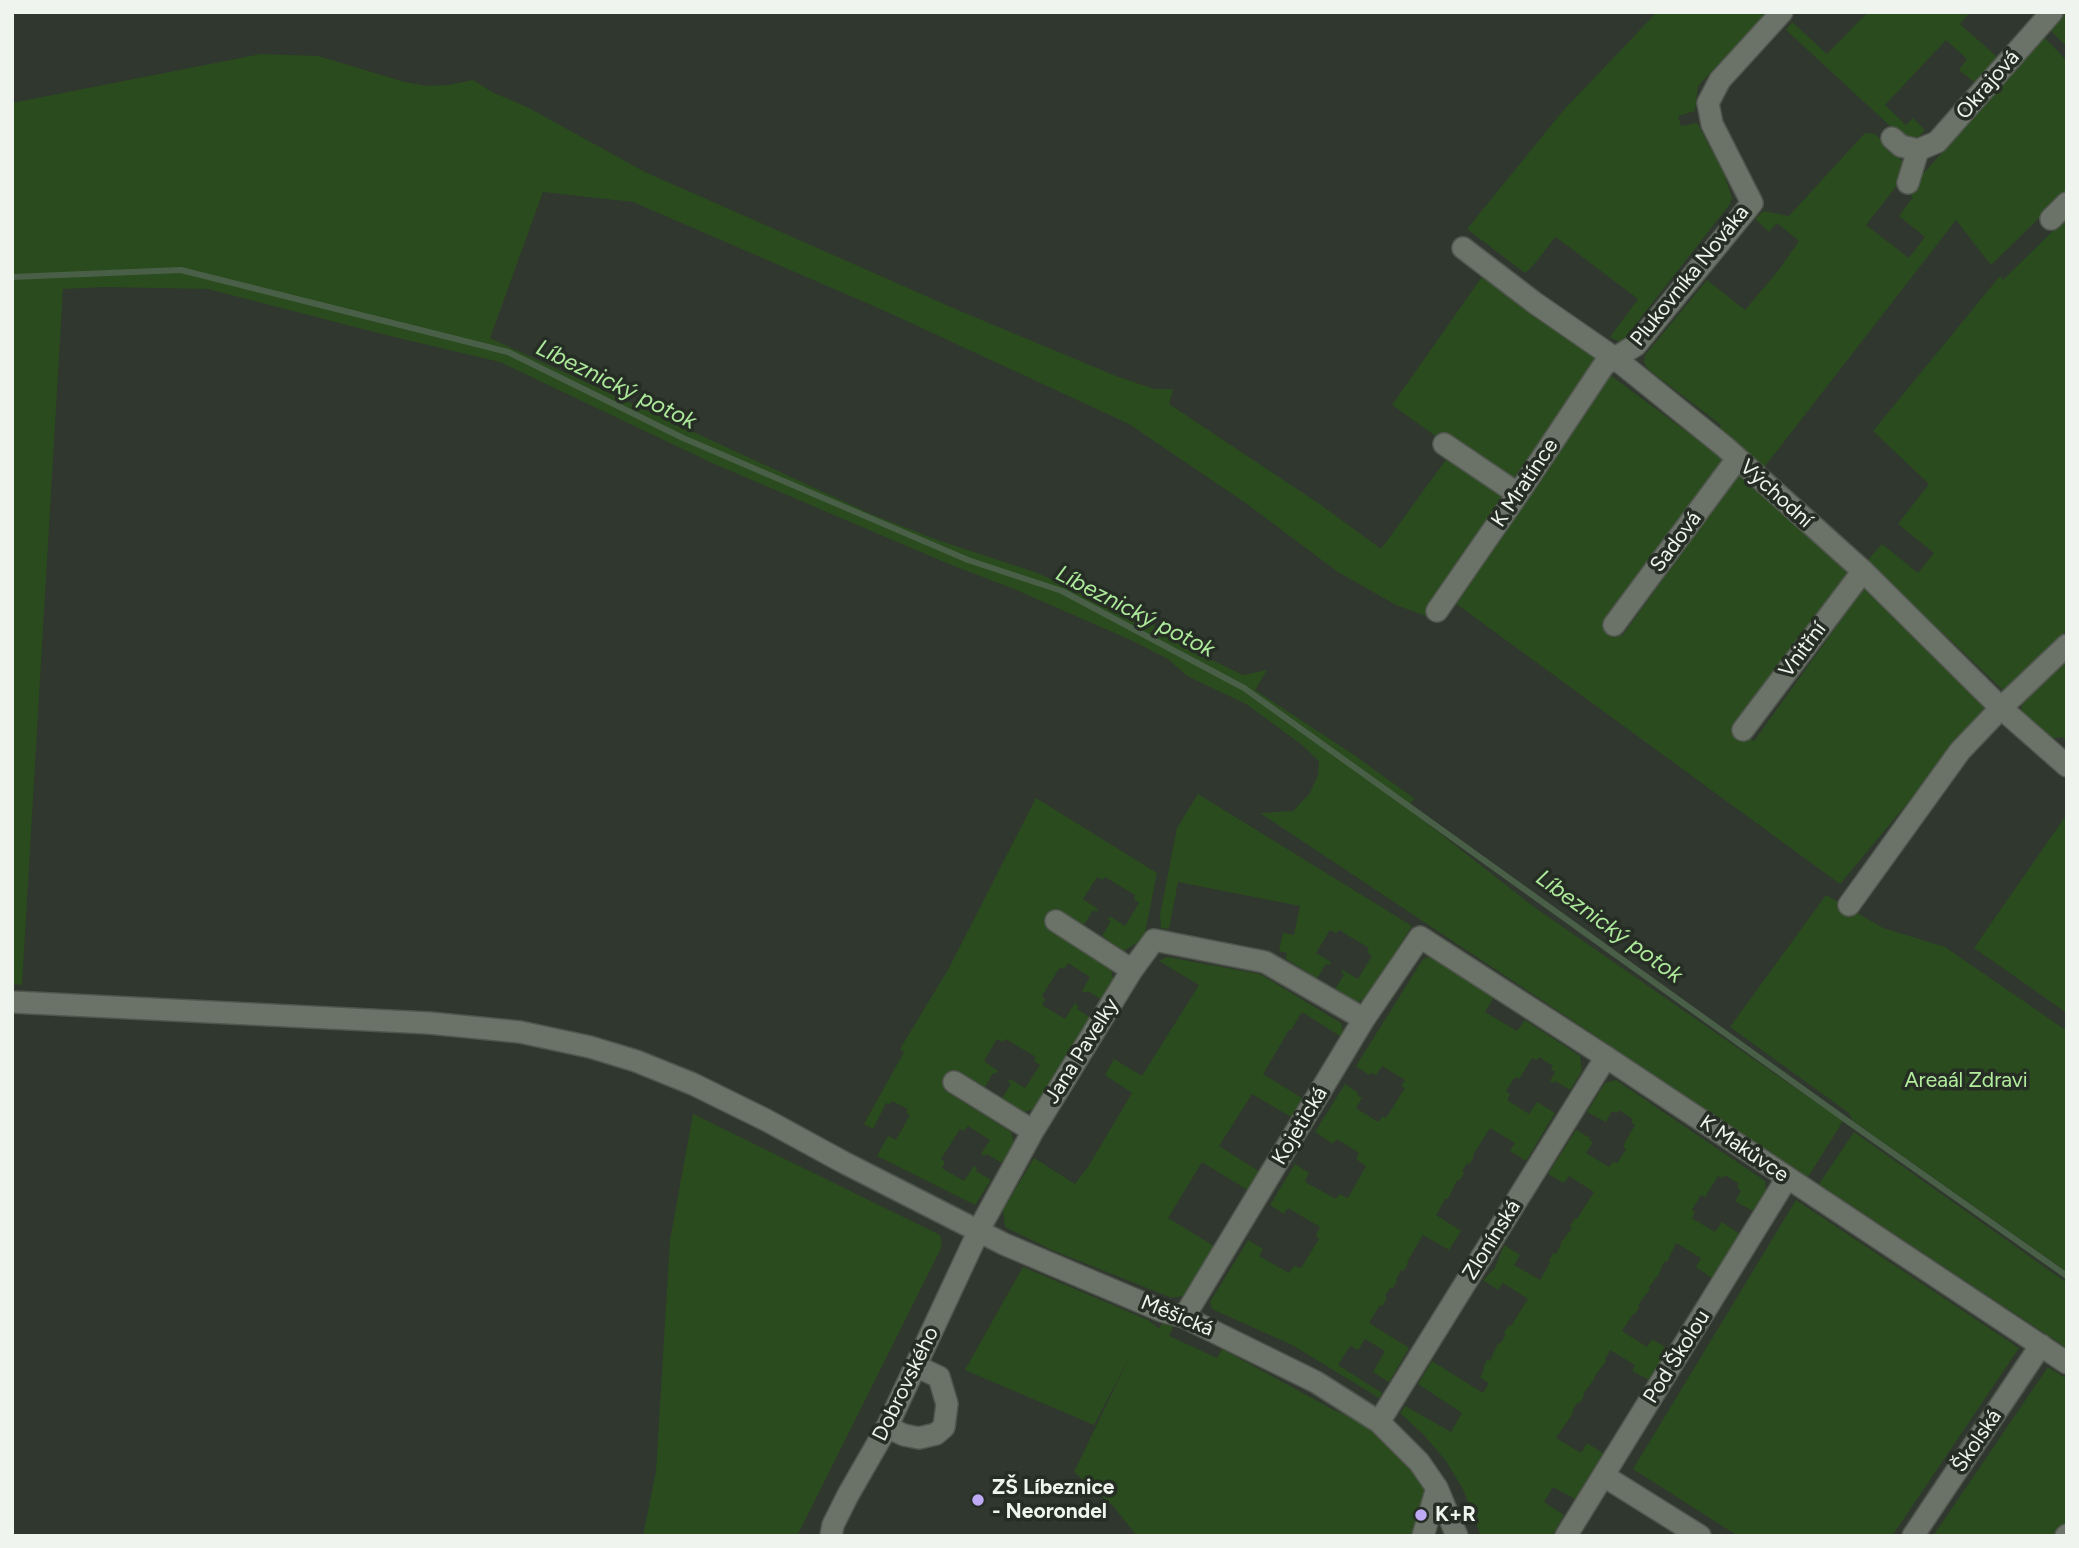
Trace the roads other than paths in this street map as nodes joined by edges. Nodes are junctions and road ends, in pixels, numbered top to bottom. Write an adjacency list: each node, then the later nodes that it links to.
1 (1782, 12): 9 (street, Plukovníka Nováka)
2 (2052, 12): 4 (street, Okrajová)
3 (1892, 138): 4 (street)
4 (1918, 150): 5 (street)
5 (1908, 183)
6 (2067, 203): 7 (street)
7 (2051, 219)
8 (1463, 248): 9 (street, Východní)
9 (1616, 359): 11 (street, Východní); 12 (street, K Mratínce)
10 (1444, 444): 12 (street)
11 (1737, 459): 13 (street, Východní); 15 (street, Sadová)
12 (1518, 494): 14 (street, K Mratínce)
13 (1863, 571): 17 (street, Východní); 18 (street, Vnitřní)
14 (1437, 611)
15 (1614, 625)
16 (2067, 645): 17 (street)
17 (2001, 708): 19 (street, Východní); 20 (street)
18 (1743, 730)
19 (2067, 766)
20 (1849, 905)
21 (1056, 920): 23 (street)
22 (1420, 937): 25 (street, Kojetická); 26 (street, K Makůvce)
23 (1132, 970): 25 (street, Jana Pavelky); 28 (street, Jana Pavelky)
24 (12, 1002): 30 (street, Měšická)
25 (1364, 1019): 31 (street, Kojetická)
26 (1606, 1057): 29 (street, K Makůvce); 35 (street, Zlonínská)
27 (954, 1082): 28 (street)
28 (1033, 1131): 30 (street, Jana Pavelky)
29 (1787, 1178): 32 (street, K Makůvce); 37 (street, Pod Školou)
30 (978, 1231): 31 (street, Měšická); 34 (street, Dobrovského)
31 (1184, 1317): 35 (street, Měšická)
32 (2041, 1345): 33 (street, K Makůvce); 44 (street, Školská)
33 (2067, 1363)
34 (916, 1366): 36 (street, Dobrovského); 36 (street)
35 (1379, 1422): 38 (street, Měšická)
36 (887, 1427): 39 (street, Dobrovského)
37 (1605, 1476): 42 (street, Pod Školou); 43 (street)
38 (1437, 1488): 40 (street); 41 (street, Měšická)
39 (831, 1536)
40 (1423, 1536)
41 (1457, 1536)
42 (1566, 1536)
43 (1700, 1536)
44 (1913, 1536)

